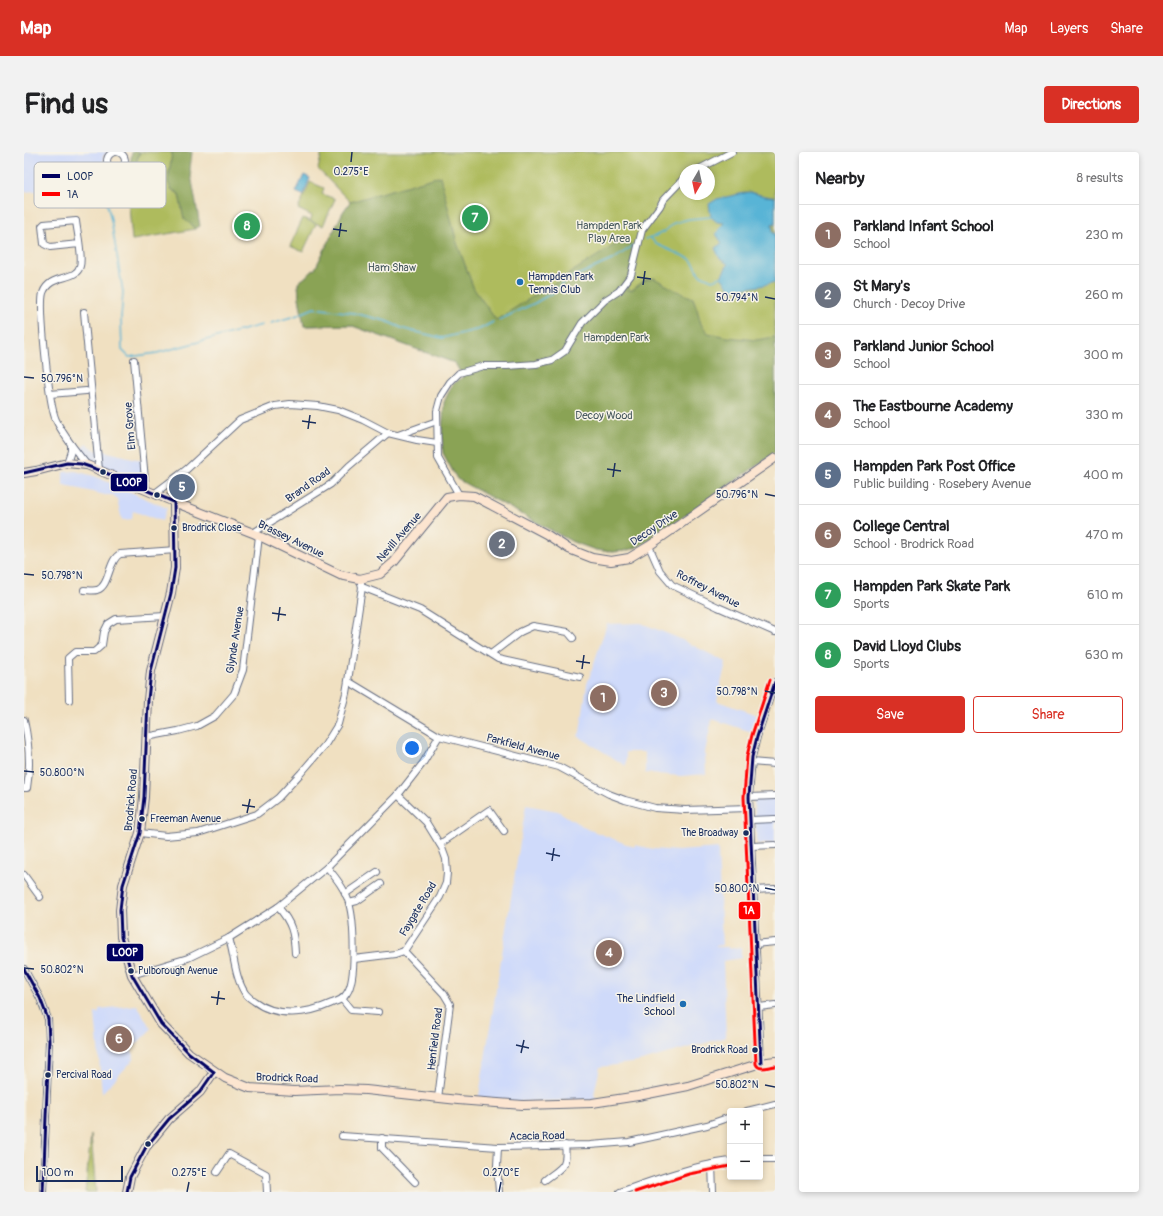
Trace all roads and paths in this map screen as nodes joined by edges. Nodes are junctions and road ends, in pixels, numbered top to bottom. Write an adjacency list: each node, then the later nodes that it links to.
1 (120, 152): 3 (street); 4 (street)
2 (732, 152): 5 (street)
3 (107, 162)
4 (125, 162)
5 (709, 164)
6 (679, 183): 12 (street)
7 (79, 244): 7 (street); 11 (street)
8 (84, 312): 20 (street)
9 (134, 360): 22 (street, Elm Grove)
10 (86, 391): 11 (street)
11 (50, 394): 16 (street)
12 (437, 421): 14 (street); 15 (street)
13 (388, 432): 14 (street); 23 (street); 27 (street, Brand Road)
14 (398, 435): 15 (street)
15 (437, 443): 24 (street)
16 (71, 445): 18 (street); 19 (street)
17 (775, 458): 28 (street, Decoy Drive)
18 (67, 463): 19 (street, Brassey Avenue); 21 (street, Brassey Avenue)
19 (87, 465): 20 (street, Brassey Avenue)
20 (99, 470): 22 (street, Brassey Avenue)
21 (24, 473)
22 (146, 490): 23 (street, Brassey Avenue)
23 (154, 494): 26 (street, Brassey Avenue)
24 (459, 495): 25 (street, Decoy Drive); 28 (street, Decoy Drive)
25 (447, 497): 30 (street, Nevill Avenue)
26 (174, 502): 27 (street, Brassey Avenue); 29 (street, Brodrick Road)
27 (256, 534): 30 (street, Brassey Avenue); 42 (street, Glynde Avenue)
28 (649, 546): 33 (street, Roffrey Avenue)
29 (176, 550): 31 (street); 32 (street, Brodrick Road)
30 (361, 583): 35 (street); 37 (street)
31 (84, 590)
32 (165, 616): 39 (street); 42 (street, Brodrick Road)
33 (775, 632)
34 (573, 638): 35 (street)
35 (491, 654): 36 (street)
36 (580, 677)
37 (348, 681): 41 (street, Parkfield Avenue); 53 (street)
38 (775, 682): 43 (street)
39 (69, 700)
40 (24, 720): 45 (street)
41 (439, 736): 46 (street); 49 (street, Parkfield Avenue)
42 (146, 737): 53 (street, Brodrick Road)
43 (752, 762): 44 (street); 47 (street)
44 (775, 764)
45 (24, 788)
46 (398, 796): 54 (street, Faygate Road); 57 (street)
47 (749, 796): 48 (street); 49 (street)
48 (775, 796)
49 (749, 808): 50 (street)
50 (750, 820): 51 (street); 56 (street)
51 (775, 820)
52 (504, 831): 54 (street)
53 (140, 833): 74 (street, Brodrick Road)
54 (440, 844): 70 (street, Faygate Road)
55 (775, 845): 56 (street)
56 (751, 846): 62 (street)
57 (327, 867): 63 (street); 66 (street)
58 (377, 872): 63 (street)
59 (24, 875): 64 (street)
60 (381, 884): 65 (street)
61 (775, 889): 62 (street)
62 (753, 890): 69 (street)
63 (345, 894): 65 (street)
64 (40, 897)
65 (349, 903): 72 (street)
66 (278, 907): 67 (street); 71 (street)
67 (229, 938): 74 (street); 75 (street)
68 (775, 942): 69 (street)
69 (755, 944): 77 (street)
70 (404, 951): 72 (street, Faygate Road); 82 (street, Henfield Road)
71 (295, 953)
72 (354, 959): 75 (street)
73 (24, 969): 98 (street)
74 (132, 975): 81 (street, Brodrick Road)
75 (342, 999): 78 (street)
76 (775, 1005): 77 (street)
77 (759, 1007): 80 (street)
78 (378, 1012)
79 (775, 1061): 80 (street, Brodrick Road)
80 (761, 1063): 82 (street, Brodrick Road)
81 (214, 1072): 82 (street, Brodrick Road); 99 (street)
82 (438, 1098)
83 (775, 1104): 84 (street)
84 (758, 1108)
85 (727, 1118): 88 (street, Acacia Road)
86 (342, 1136): 87 (street, Acacia Road)
87 (382, 1138): 89 (street, Acacia Road); 96 (street)
88 (565, 1145): 89 (street, Acacia Road); 95 (street)
89 (498, 1147): 101 (street)
90 (775, 1158): 91 (street)
91 (763, 1159)
92 (727, 1162): 93 (street)
93 (712, 1164): 97 (street); 103 (street)
94 (217, 1172): 100 (street)
95 (545, 1180)
96 (415, 1182)
97 (632, 1190): 102 (street)
98 (42, 1192)
99 (127, 1192)
100 (267, 1192)
101 (499, 1192)
102 (620, 1192)
103 (713, 1192)

